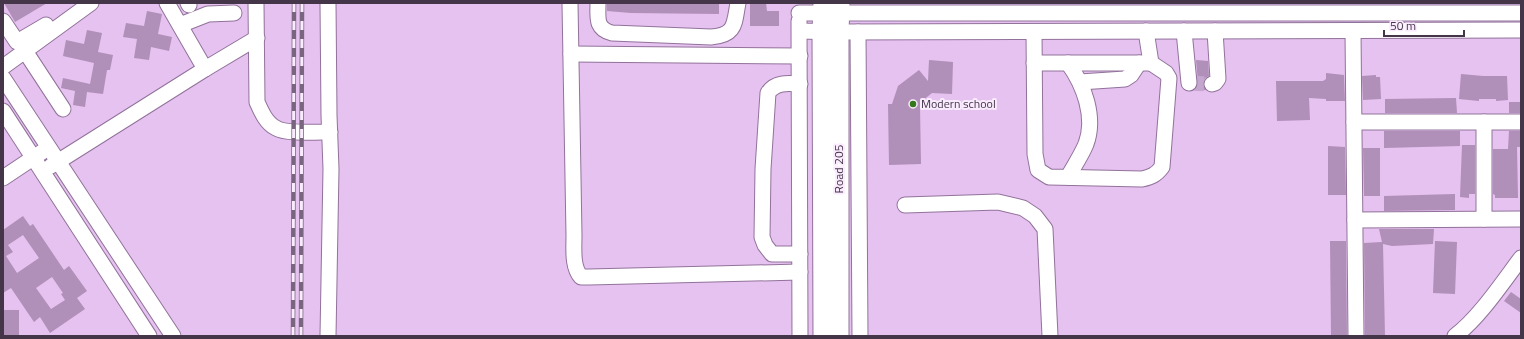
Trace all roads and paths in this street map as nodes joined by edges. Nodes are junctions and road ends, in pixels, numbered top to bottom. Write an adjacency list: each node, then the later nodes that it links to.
1 (76, 3): 14 (street)
2 (91, 3): 26 (street)
3 (167, 3): 15 (street)
4 (256, 3): 25 (street)
5 (328, 3): 44 (street)
6 (570, 3): 27 (street)
7 (598, 3): 8 (street)
8 (738, 3)
9 (799, 8): 10 (street); 18 (street)
10 (832, 8): 11 (street); 22 (main road, Road 205)
11 (861, 8): 13 (street)
12 (234, 13): 15 (street)
13 (1521, 13)
14 (3, 21)
15 (180, 24): 33 (street)
16 (1354, 30): 17 (street); 21 (street); 41 (street)
17 (1521, 30)
18 (800, 31): 22 (street); 28 (street)
19 (1146, 31): 20 (street); 24 (street); 29 (street)
20 (1184, 31): 21 (street); 36 (street)
21 (1215, 31): 38 (street)
22 (830, 32): 23 (street); 63 (main road, Road 205); 64 (main road, Road 205)
23 (858, 32): 24 (street); 65 (street)
24 (1034, 32): 30 (street)
25 (257, 38): 33 (street); 44 (street)
26 (25, 51): 32 (street); 39 (street)
27 (571, 54): 28 (street); 57 (street)
28 (800, 56): 37 (street)
29 (1145, 62): 31 (street); 35 (street); 49 (street)
30 (1034, 63): 31 (street); 49 (street)
31 (1068, 63): 35 (street)
32 (3, 67)
33 (205, 69): 47 (street)
34 (3, 78): 45 (street)
35 (1080, 82): 49 (street)
36 (1189, 83)
37 (800, 84): 55 (street); 55 (street)
38 (1212, 84)
39 (63, 109)
40 (3, 111): 46 (street)
41 (1354, 122): 42 (street); 54 (street)
42 (1484, 122): 43 (street); 52 (street)
43 (1521, 122)
44 (330, 132): 61 (street)
45 (49, 148): 46 (street); 47 (street)
46 (34, 157): 48 (street); 50 (street)
47 (58, 162): 48 (street); 60 (street)
48 (43, 171): 59 (street)
49 (1068, 177)
50 (3, 178)
51 (905, 205): 66 (street)
52 (1484, 219): 53 (street); 54 (street)
53 (1521, 219)
54 (1355, 220): 67 (street)
55 (800, 254): 57 (street)
56 (1521, 258): 58 (street)
57 (800, 272): 62 (street)
58 (1461, 334)
59 (149, 336)
60 (173, 336)
61 (328, 336)
62 (800, 336)
63 (823, 336)
64 (840, 336)
65 (860, 336)
66 (1050, 336)
67 (1356, 336)

